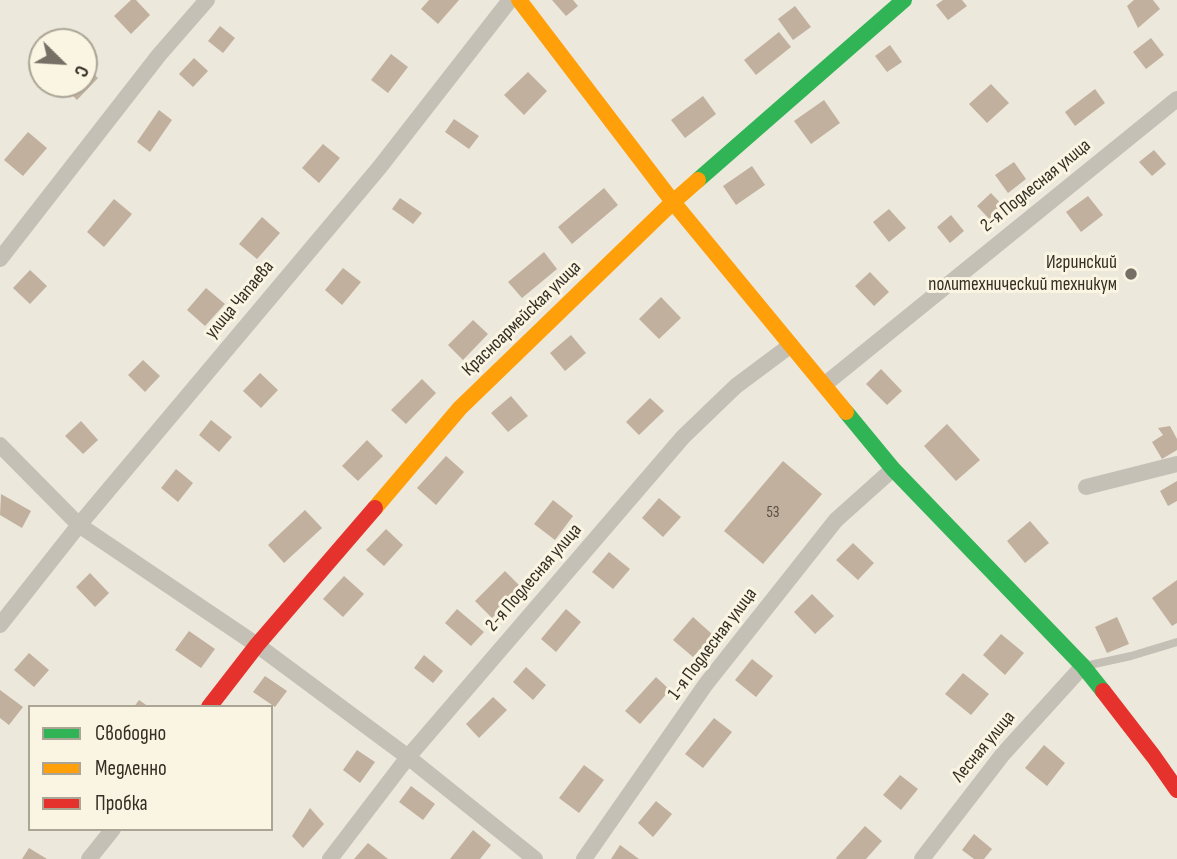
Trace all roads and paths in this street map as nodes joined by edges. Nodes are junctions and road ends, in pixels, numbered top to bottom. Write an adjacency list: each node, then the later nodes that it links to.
1 (207, 0): 7 (street)
2 (510, 0): 14 (street, улица Чапаева)
3 (519, 0): 6 (street)
4 (904, 0): 6 (street, Красноармейская улица)
5 (1177, 99): 9 (street, 2-я Подлесная улица)
6 (673, 202): 8 (street); 17 (street, Красноармейская улица)
7 (0, 258)
8 (791, 345): 9 (street); 20 (street, 2-я Подлесная улица)
9 (824, 385): 12 (street)
10 (0, 446): 14 (street)
11 (1177, 464): 13 (street)
12 (893, 469): 18 (street); 26 (street, 1-я Подлесная улица)
13 (1086, 486)
14 (79, 525): 15 (street, улица Чапаева); 17 (street)
15 (0, 625)
16 (1177, 642): 18 (lane)
17 (257, 645): 19 (street, Красноармейская улица); 20 (street)
18 (1083, 666): 21 (street); 27 (street, Лесная улица)
19 (211, 705)
20 (408, 757): 24 (street, 2-я Подлесная улица); 25 (street)
21 (1177, 790)
22 (111, 831): 23 (street)
23 (89, 859)
24 (330, 859)
25 (535, 859)
26 (584, 859)
27 (922, 859)

